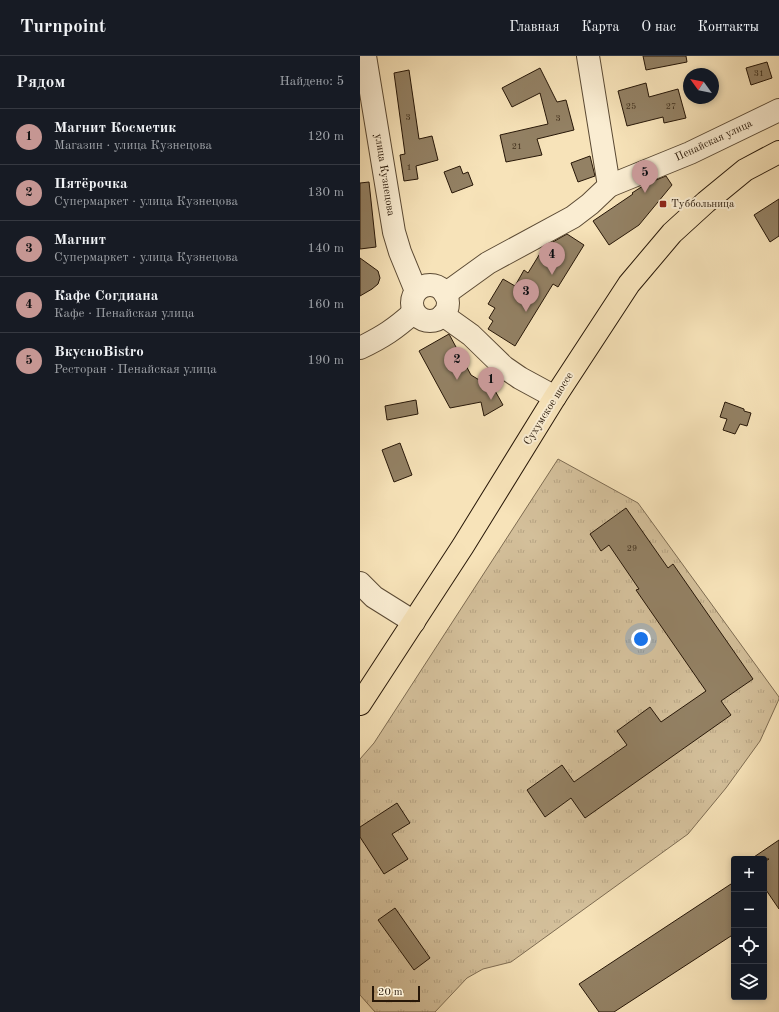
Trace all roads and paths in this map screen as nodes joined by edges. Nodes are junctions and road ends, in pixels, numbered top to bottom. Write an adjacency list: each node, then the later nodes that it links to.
1 (365, 56): 6 (street, улица Кузнецова)
2 (588, 56): 5 (street)
3 (779, 110): 5 (street, Пенайская улица)
4 (779, 152): 9 (highway, Сухумское шоссе)
5 (609, 186): 7 (street, Пенайская улица)
6 (415, 301): 7 (street); 7 (street); 8 (street)
7 (444, 304): 9 (street)
8 (360, 348)
9 (556, 397): 11 (highway, Сухумское шоссе)
10 (360, 583): 11 (street)
11 (414, 622): 12 (highway, Сухумское шоссе)
12 (360, 704)

